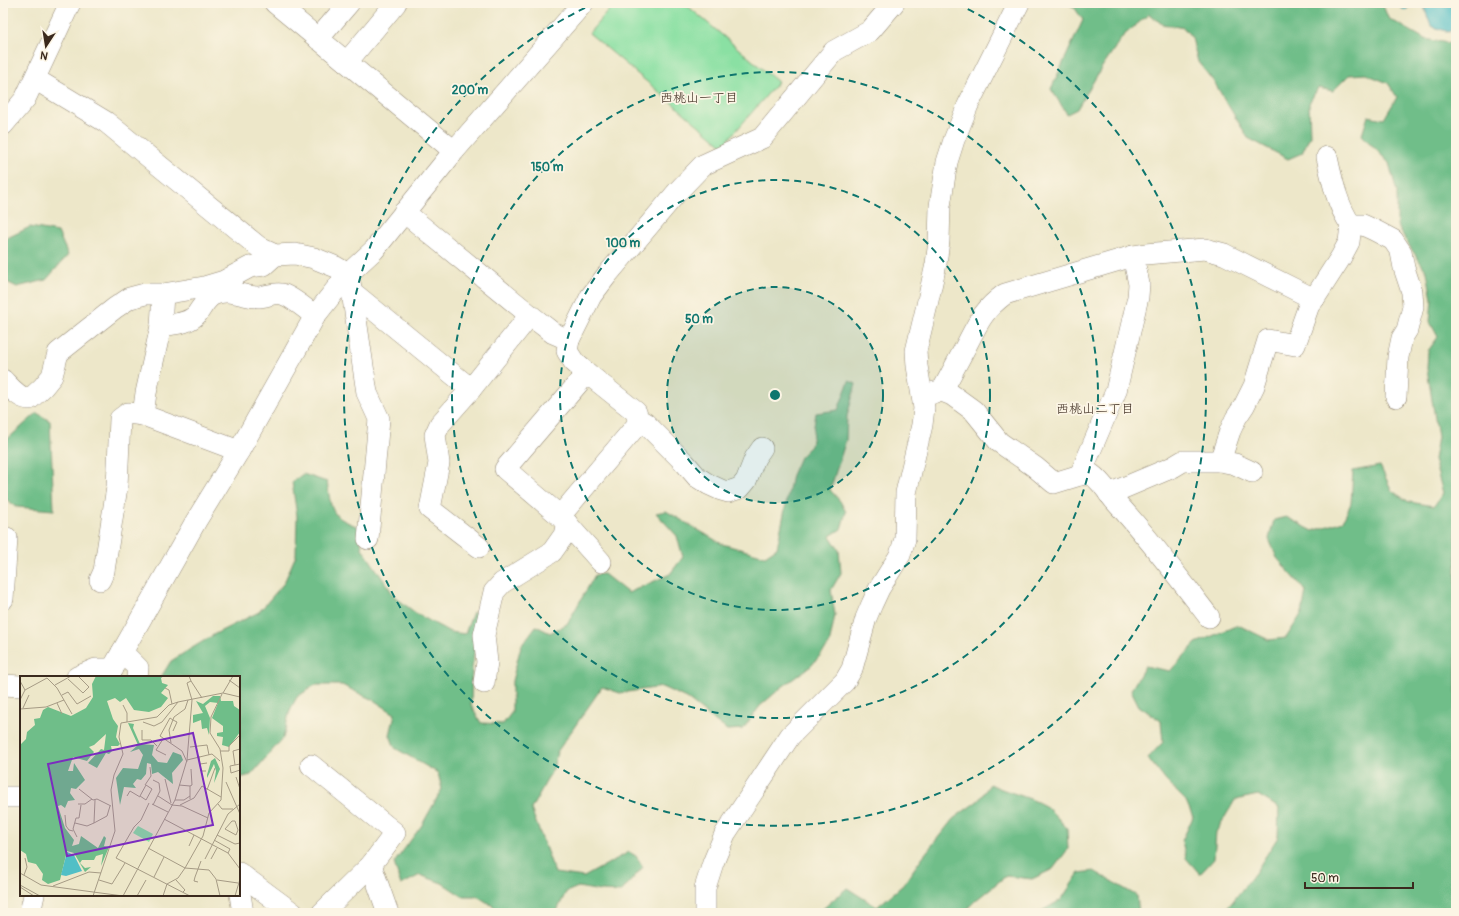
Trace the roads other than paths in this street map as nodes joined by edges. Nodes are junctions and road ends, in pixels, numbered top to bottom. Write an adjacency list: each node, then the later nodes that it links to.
1 (70, 3): 10 (street)
2 (275, 3): 8 (street)
3 (349, 3): 8 (street)
4 (396, 3): 9 (street)
5 (583, 3): 12 (street)
6 (894, 3): 24 (street)
7 (1019, 3): 30 (street)
8 (318, 39): 9 (street)
9 (347, 62): 12 (street)
10 (35, 79): 11 (street); 16 (street)
11 (3, 125)
12 (454, 151): 14 (street)
13 (1327, 157): 15 (street)
14 (404, 212): 18 (street); 21 (street)
15 (1351, 225): 20 (street); 29 (street)
16 (275, 255): 18 (street); 19 (street)
17 (1133, 256): 20 (street); 28 (street); 37 (street)
18 (350, 283): 22 (street); 27 (street); 40 (street)
19 (163, 294): 23 (street); 26 (street)
20 (1314, 299): 35 (street)
21 (530, 315): 24 (street); 27 (street)
22 (315, 316): 23 (street); 34 (street)
23 (161, 326): 31 (street)
24 (569, 340): 25 (street)
25 (587, 373): 32 (street); 38 (street)
26 (3, 380)
27 (471, 389): 41 (street)
28 (942, 391): 30 (street); 37 (street)
29 (1396, 397)
30 (922, 398): 64 (street)
31 (143, 415): 34 (street); 43 (street)
32 (638, 419): 33 (street); 38 (street)
33 (762, 448)
34 (239, 451): 46 (street)
35 (1220, 460): 36 (street); 37 (street)
36 (1252, 472)
37 (1096, 483): 45 (street)
38 (564, 519): 42 (street); 49 (street)
39 (3, 537): 44 (street)
40 (368, 538)
41 (479, 547)
42 (602, 562)
43 (100, 580)
44 (3, 599)
45 (1209, 617)
46 (114, 666): 47 (street); 48 (street)
47 (79, 676)
48 (137, 676)
49 (484, 683)
50 (3, 685): 51 (street)
51 (20, 686)
52 (311, 764): 55 (street)
53 (3, 797): 54 (street)
54 (20, 797)
55 (371, 865): 62 (street); 63 (street)
56 (240, 874): 61 (street)
57 (240, 894): 60 (street)
58 (34, 896): 59 (street)
59 (30, 913)
60 (243, 913)
61 (293, 913)
62 (322, 913)
63 (388, 913)
64 (705, 913)

